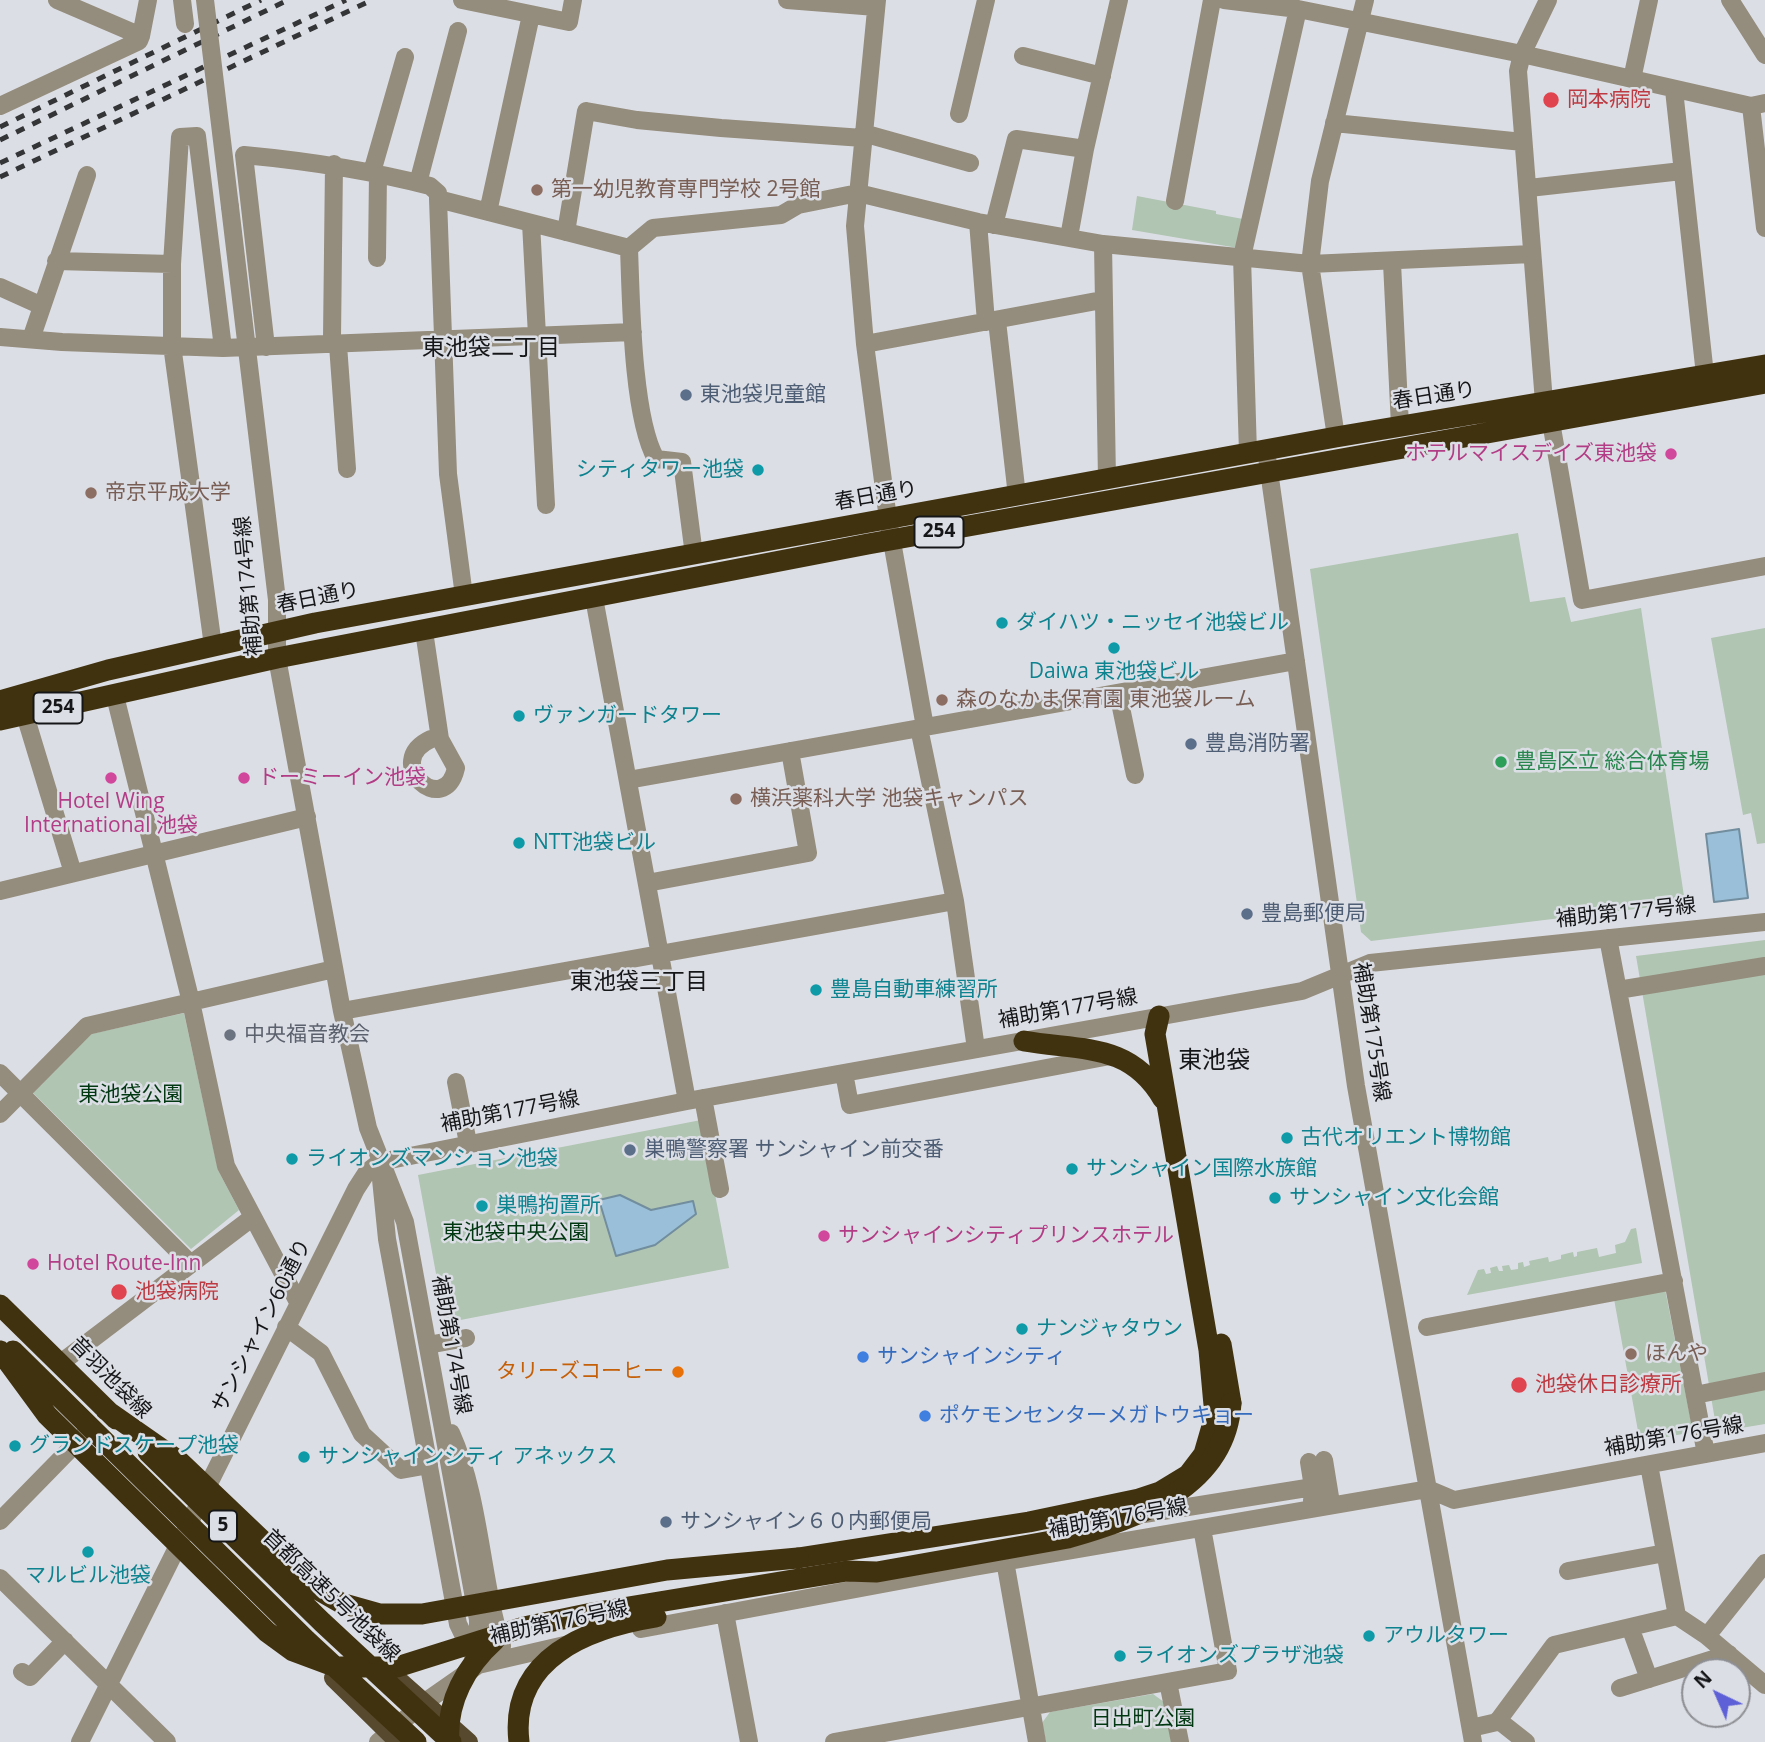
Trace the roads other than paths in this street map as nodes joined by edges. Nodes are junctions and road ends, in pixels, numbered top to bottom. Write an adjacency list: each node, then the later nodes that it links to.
1 (57, 0): 23 (street)
2 (148, 0): 23 (street)
3 (182, 0): 21 (street)
4 (205, 0): 77 (street, 補助第174号線, bridge)
5 (462, 0): 19 (street)
6 (573, 0): 19 (street)
7 (787, 0): 17 (street)
8 (986, 0): 33 (street)
9 (1119, 0): 28 (street)
10 (1212, 0): 47 (street)
11 (1224, 0): 16 (street)
12 (1365, 0): 20 (street)
13 (1548, 0): 25 (street)
14 (1650, 0): 29 (street)
15 (1730, 0): 24 (street)
16 (1249, 2): 18 (street)
17 (877, 4): 35 (street)
18 (1298, 9): 20 (street); 57 (street, 補助第175号線)
19 (531, 15): 48 (street)
20 (1358, 22): 25 (street); 34 (street)
21 (185, 24)
22 (458, 31): 43 (street)
23 (141, 36): 32 (street)
24 (1763, 49)
25 (1522, 54): 29 (street); 36 (street)
26 (1023, 56): 28 (street)
27 (405, 57): 41 (street)
28 (1102, 76): 37 (street)
29 (1632, 79): 30 (street)
30 (1674, 90): 31 (street); 40 (street)
31 (1758, 105): 51 (street)
32 (0, 106)
33 (959, 114)
34 (1335, 123): 36 (street); 62 (street)
35 (863, 135): 38 (street); 45 (street); 52 (street)
36 (1523, 142): 44 (street)
37 (1085, 149): 50 (street); 53 (street)
38 (970, 163)
39 (334, 164): 41 (street); 74 (street); 75 (street)
40 (1682, 171): 44 (street); 79 (street)
41 (375, 172): 43 (street); 58 (street)
42 (87, 175): 59 (street)
43 (418, 183): 46 (street)
44 (1529, 188): 56 (street)
45 (858, 193): 50 (street); 55 (street); 72 (street)
46 (438, 199): 48 (street); 71 (street)
47 (1175, 201)
48 (488, 212): 49 (street)
49 (531, 223): 52 (street); 69 (street)
50 (986, 223): 53 (street); 66 (street)
51 (1765, 228)
52 (566, 232): 55 (street)
53 (1069, 237): 54 (street)
54 (1103, 244): 57 (street); 64 (street)
55 (629, 248): 67 (street)
56 (1532, 254): 60 (street); 81 (street)
57 (1242, 257): 62 (street); 84 (street, 補助第175号線)
58 (377, 258)
59 (56, 261): 61 (street); 65 (street)
60 (1392, 263): 62 (street); 82 (street)
61 (172, 264): 73 (street); 76 (street)
62 (1310, 264): 83 (street)
63 (0, 287): 65 (street)
64 (1102, 300): 66 (street); 86 (street)
65 (42, 306): 70 (street)
66 (992, 322): 72 (street); 87 (street)
67 (632, 332): 69 (street); 90 (street)
68 (0, 337): 70 (street)
69 (537, 337): 71 (street); 88 (street)
70 (31, 339): 73 (street)
71 (442, 340): 74 (street); 92 (street)
72 (865, 344): 89 (street)
73 (172, 345): 76 (street); 96 (street)
74 (338, 345): 75 (street); 85 (street)
75 (266, 347): 77 (street)
76 (223, 348): 77 (street)
77 (247, 348): 94 (street, 補助第174号線)
78 (1765, 365): 79 (highway, 春日通り / 254)
79 (1705, 375): 81 (highway, 春日通り / 254)
80 (1765, 383): 81 (highway, 春日通り / 254)
81 (1547, 412): 82 (highway, 春日通り / 254); 84 (highway, 春日通り / 254); 91 (street)
82 (1400, 426): 83 (highway, 春日通り / 254)
83 (1336, 437): 84 (highway, 春日通り / 254)
84 (1261, 458): 86 (highway, 春日通り / 254); 89 (highway, 春日通り / 254); 98 (street, 補助第175号線)
85 (347, 468)
86 (1107, 480): 87 (highway, 春日通り / 254)
87 (1017, 496): 89 (highway, 春日通り / 254)
88 (546, 505)
89 (889, 530): 90 (highway, 春日通り / 254); 93 (highway, 春日通り / 254); 106 (street)
90 (694, 555): 92 (highway, 春日通り / 254)
91 (1765, 566)
92 (464, 596): 94 (highway, 春日通り / 254)
93 (594, 598): 95 (highway, 春日通り / 254); 111 (street)
94 (279, 631): 96 (highway, 春日通り / 254); 97 (street, 補助第174号線)
95 (424, 631): 97 (highway, 春日通り / 254); 108 (street)
96 (213, 646): 99 (highway, 春日通り / 254)
97 (278, 658): 102 (highway, 春日通り / 254); 112 (street, 補助第174号線)
98 (1296, 661): 101 (street); 123 (street, 補助第175号線)
99 (108, 670): 100 (highway); 103 (highway, 春日通り / 254)
100 (0, 689)
101 (1118, 693): 106 (street); 110 (street)
102 (116, 696): 104 (highway, 春日通り / 254); 105 (highway); 113 (street)
103 (0, 701)
104 (0, 720)
105 (28, 725): 107 (highway); 114 (street)
106 (922, 728): 109 (street); 117 (street)
107 (0, 732)
108 (430, 739)
109 (790, 751): 111 (street); 115 (street)
110 (1135, 775)
111 (628, 780): 115 (street)
112 (307, 817): 113 (street); 122 (street, 補助第174号線)
113 (154, 854): 114 (street); 125 (street)
114 (74, 873): 116 (street)
115 (647, 883): 120 (street)
116 (0, 891)
117 (955, 901): 120 (street); 129 (street)
118 (1765, 922): 119 (street, 補助第177号線)
119 (1608, 938): 123 (street, 補助第177号線); 124 (street)
120 (659, 954): 126 (street); 135 (street)
121 (1765, 966): 124 (street)
122 (334, 969): 125 (street); 126 (street, 補助第174号線)
123 (1339, 976): 127 (street, 補助第177号線); 164 (street, 補助第175号線)
124 (1618, 990): 143 (street)
125 (191, 1002): 134 (street); 141 (street)
126 (342, 1011): 139 (street, 補助第174号線)
127 (1159, 1016): 128 (street, 補助第177号線); 136 (highway); 158 (highway)
128 (1024, 1041): 129 (street, 補助第177号線); 130 (highway)
129 (976, 1049): 132 (street, 補助第177号線)
130 (1117, 1055): 132 (street); 136 (highway)
131 (0, 1073): 134 (street)
132 (844, 1073): 135 (street, 補助第177号線)
133 (456, 1082): 138 (street)
134 (20, 1093): 137 (street); 142 (street)
135 (695, 1100): 138 (street, 補助第177号線); 140 (street)
136 (1167, 1107): 158 (highway)
137 (0, 1114)
138 (468, 1143): 139 (street, 補助第177号線)
139 (380, 1162): 145 (street, サンシャイン60通り); 151 (street, 補助第174号線); 162 (street, 補助第174号線)
140 (720, 1189)
141 (253, 1217): 142 (street); 145 (street)
142 (191, 1264): 153 (street)
143 (1674, 1281): 148 (street); 155 (street)
144 (0, 1292): 153 (main road)
145 (298, 1302): 147 (street, サンシャイン60通り)
146 (0, 1303): 153 (main road, 音羽池袋線); 157 (highway, 首都高速5号池袋線 / 5, bridge)
147 (286, 1327): 162 (street); 165 (street, サンシャイン60通り)
148 (1427, 1328)
149 (0, 1338): 201 (highway, 5, bridge)
150 (466, 1338): 151 (street)
151 (428, 1345): 156 (street, 補助第174号線)
152 (0, 1351): 159 (main road); 176 (highway, bridge)
153 (56, 1356): 165 (main road, 音羽池袋線)
154 (1765, 1381): 155 (street)
155 (1695, 1395): 161 (street)
156 (439, 1405): 186 (street); 187 (street, 補助第174号線)
157 (106, 1410): 172 (highway, bridge); 202 (highway, 首都高速5号池袋線 / 5, bridge)
158 (1223, 1410): 167 (highway); 170 (highway, bridge)
159 (85, 1434): 166 (street); 169 (main road)
160 (1765, 1443): 161 (street, 補助第176号線)
161 (1706, 1454): 163 (street, 補助第176号線)
162 (429, 1465): 187 (street, 補助第174号線)
163 (1648, 1465): 164 (street, 補助第176号線); 171 (street)
164 (1428, 1489): 168 (street, 補助第176号線); 197 (street, 補助第175号線)
165 (201, 1500): 169 (street, サンシャイン60通り); 194 (main road, 音羽池袋線)
166 (0, 1521)
167 (1029, 1522): 170 (street, bridge); 172 (highway)
168 (1202, 1528): 173 (street, 補助第176号線); 190 (street)
169 (185, 1531): 191 (street, サンシャイン60通り); 198 (main road)
170 (1068, 1538): 176 (highway, bridge)
171 (1665, 1553): 175 (street); 181 (street)
172 (798, 1558): 202 (highway, bridge)
173 (1005, 1561): 180 (street, 補助第176号線); 195 (street)
174 (1765, 1563): 183 (street)
175 (1568, 1571)
176 (877, 1572): 204 (highway, bridge)
177 (0, 1578): 184 (street)
178 (613, 1579): 179 (street)
179 (571, 1587)
180 (724, 1612): 186 (street, 補助第176号線); 205 (street)
181 (1677, 1616): 182 (street); 183 (street)
182 (1630, 1627): 189 (street); 196 (street)
183 (1707, 1636): 185 (street)
184 (65, 1642): 188 (street); 191 (street)
185 (1729, 1654): 189 (street); 192 (street)
186 (506, 1656): 187 (street, 補助第176号線)
187 (478, 1665): 194 (street)
188 (22, 1672)
189 (1648, 1679): 193 (street)
190 (1168, 1682): 195 (street); 208 (street)
191 (108, 1684): 199 (street, サンシャイン60通り); 200 (street)
192 (1765, 1685)
193 (1620, 1688)
194 (425, 1702): 198 (street); 203 (main road, 音羽池袋線)
195 (1029, 1706): 206 (street); 207 (street)
196 (1498, 1720): 197 (street); 209 (street)
197 (1472, 1735)
198 (388, 1739)
199 (80, 1742)
200 (167, 1742)
201 (415, 1742)
202 (450, 1742)
203 (468, 1742)
204 (519, 1742)
205 (748, 1742)
206 (834, 1742)
207 (1037, 1742)
208 (1181, 1742)
209 (1526, 1742)

